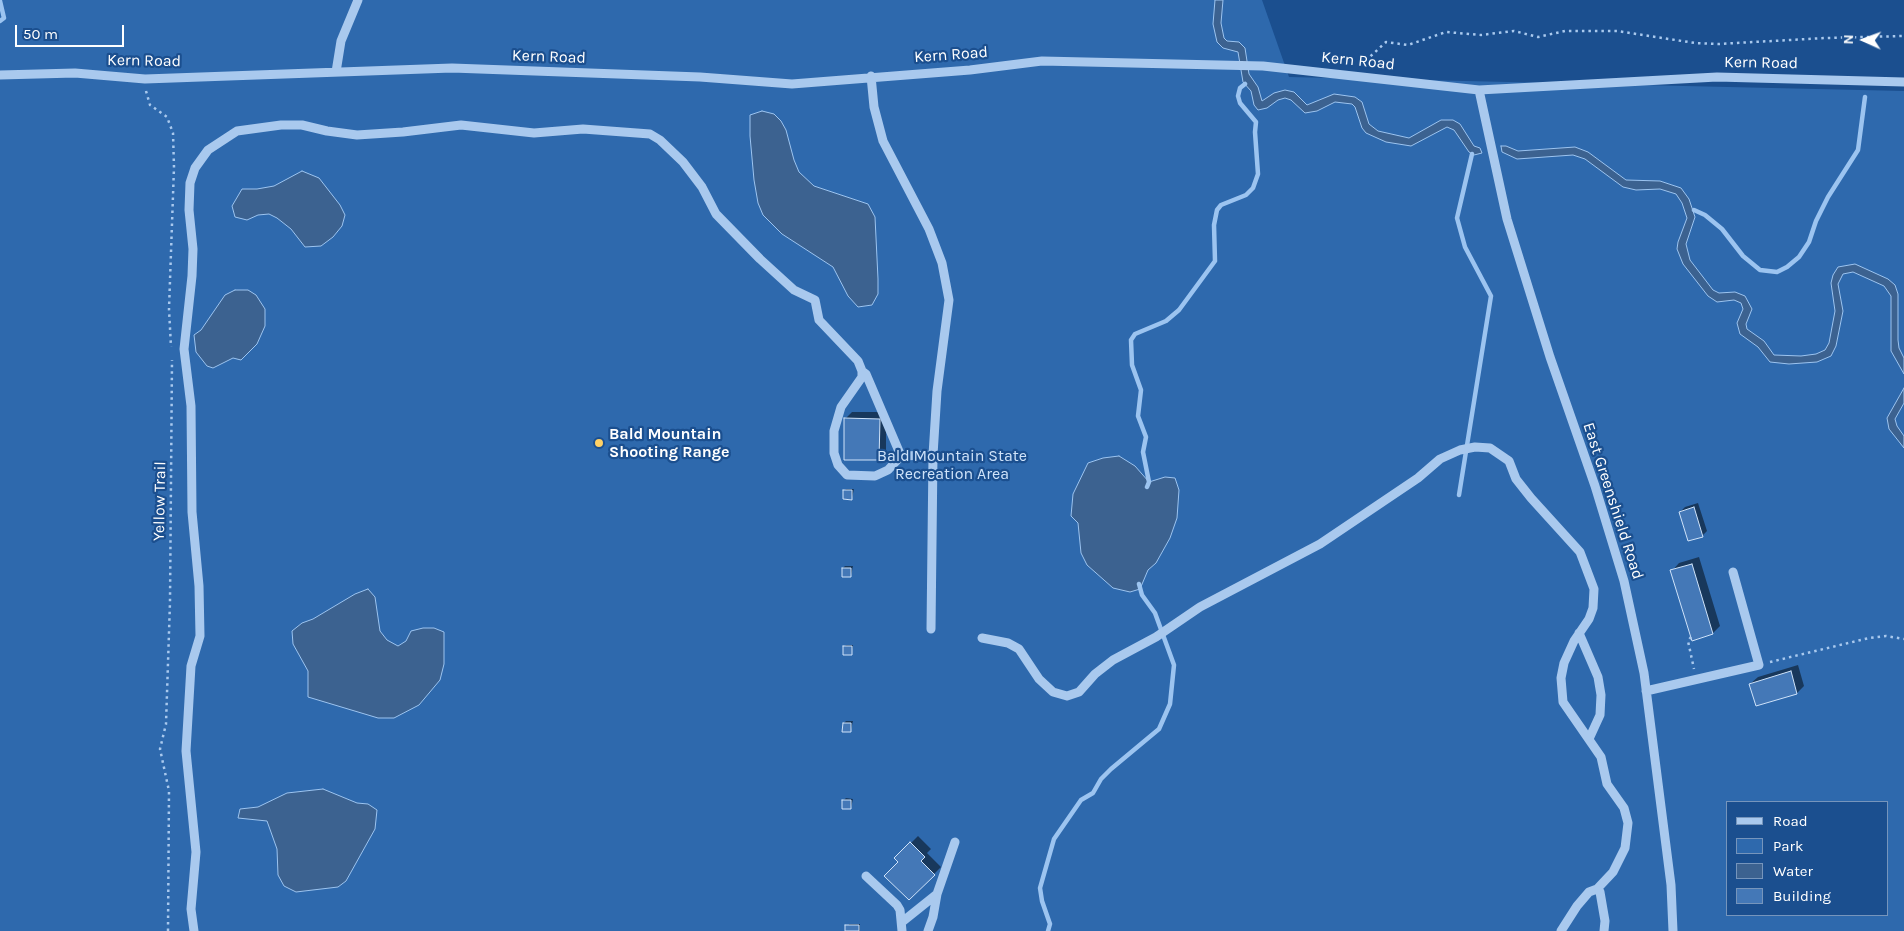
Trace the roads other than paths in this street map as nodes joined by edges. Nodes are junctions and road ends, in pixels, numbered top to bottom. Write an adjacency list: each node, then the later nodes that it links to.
1 (358, 0): 2 (street)
2 (336, 72): 3 (street, Kern Road); 4 (street, Kern Road)
3 (0, 75)
4 (871, 76): 6 (street, Kern Road); 8 (street)
5 (1904, 82): 6 (street, Kern Road)
6 (1479, 90): 14 (street, East Greenshield Road)
7 (862, 371): 9 (street); 9 (street); 21 (street)
8 (933, 455): 9 (street); 11 (street)
9 (901, 456)
10 (1733, 572): 14 (street)
11 (931, 629)
12 (1579, 633): 13 (street); 15 (street); 15 (street)
13 (982, 638)
14 (1646, 691): 25 (street, East Greenshield Road)
15 (1589, 740): 18 (street)
16 (955, 842): 19 (street)
17 (866, 876): 20 (street)
18 (1597, 889): 23 (street); 24 (street)
19 (937, 894): 20 (street); 22 (street)
20 (904, 928)
21 (194, 931)
22 (928, 931)
23 (1561, 931)
24 (1604, 931)
25 (1672, 931)

